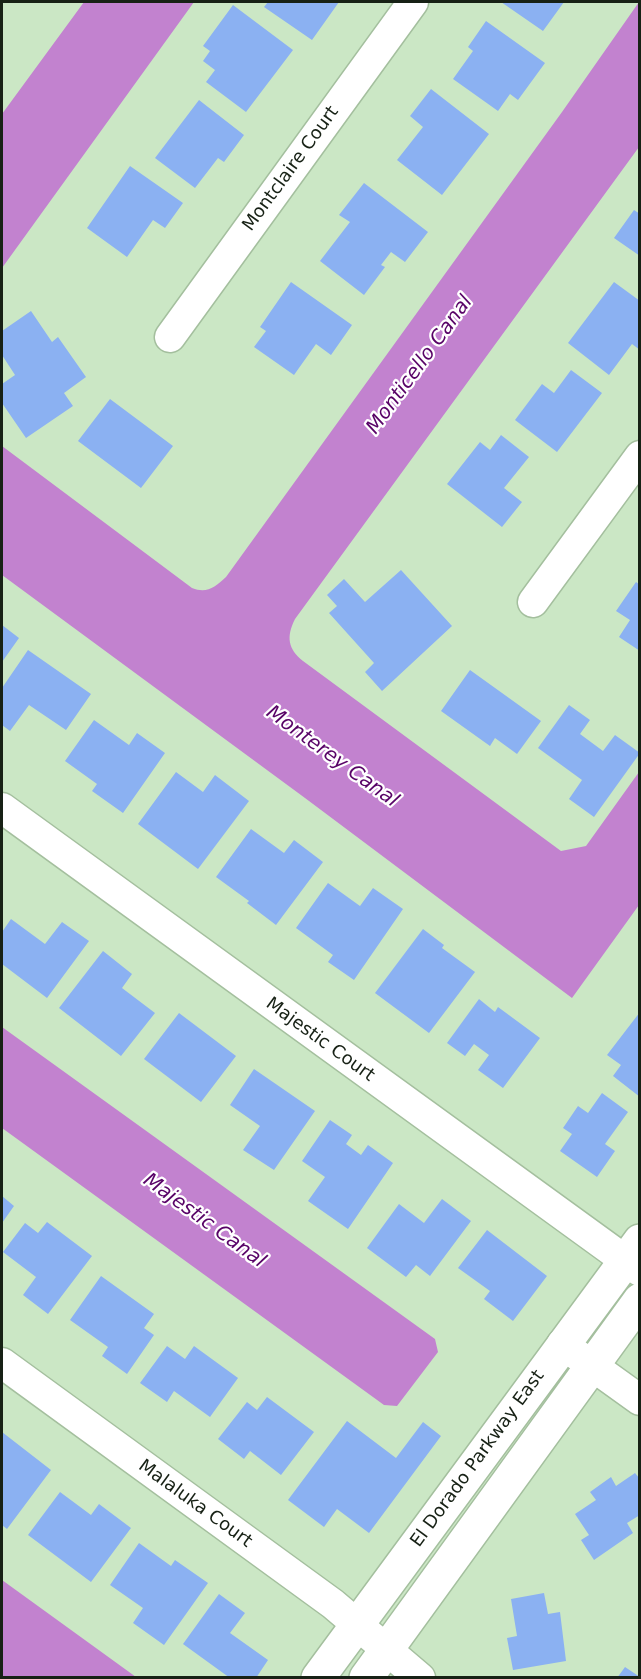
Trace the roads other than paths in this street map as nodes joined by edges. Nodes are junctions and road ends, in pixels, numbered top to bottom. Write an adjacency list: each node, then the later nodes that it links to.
1 (413, 2): 2 (street, Montclaire Court)
2 (170, 337)
3 (639, 456): 4 (street)
4 (533, 602)
5 (2, 808): 6 (street, Majestic Court)
6 (635, 1258): 8 (street, El Dorado Parkway East)
7 (639, 1300): 10 (street, El Dorado Parkway East)
8 (562, 1344): 10 (street); 12 (street, El Dorado Parkway East)
9 (2, 1363): 12 (street, Malaluka Court)
10 (592, 1366): 11 (street); 13 (street, El Dorado Parkway East)
11 (639, 1400)
12 (357, 1624): 13 (street, Malaluka Court); 14 (street, El Dorado Parkway East)
13 (386, 1650): 15 (street, El Dorado Parkway East); 16 (street, Malaluka Court)
14 (318, 1677)
15 (366, 1677)
16 (420, 1677)

